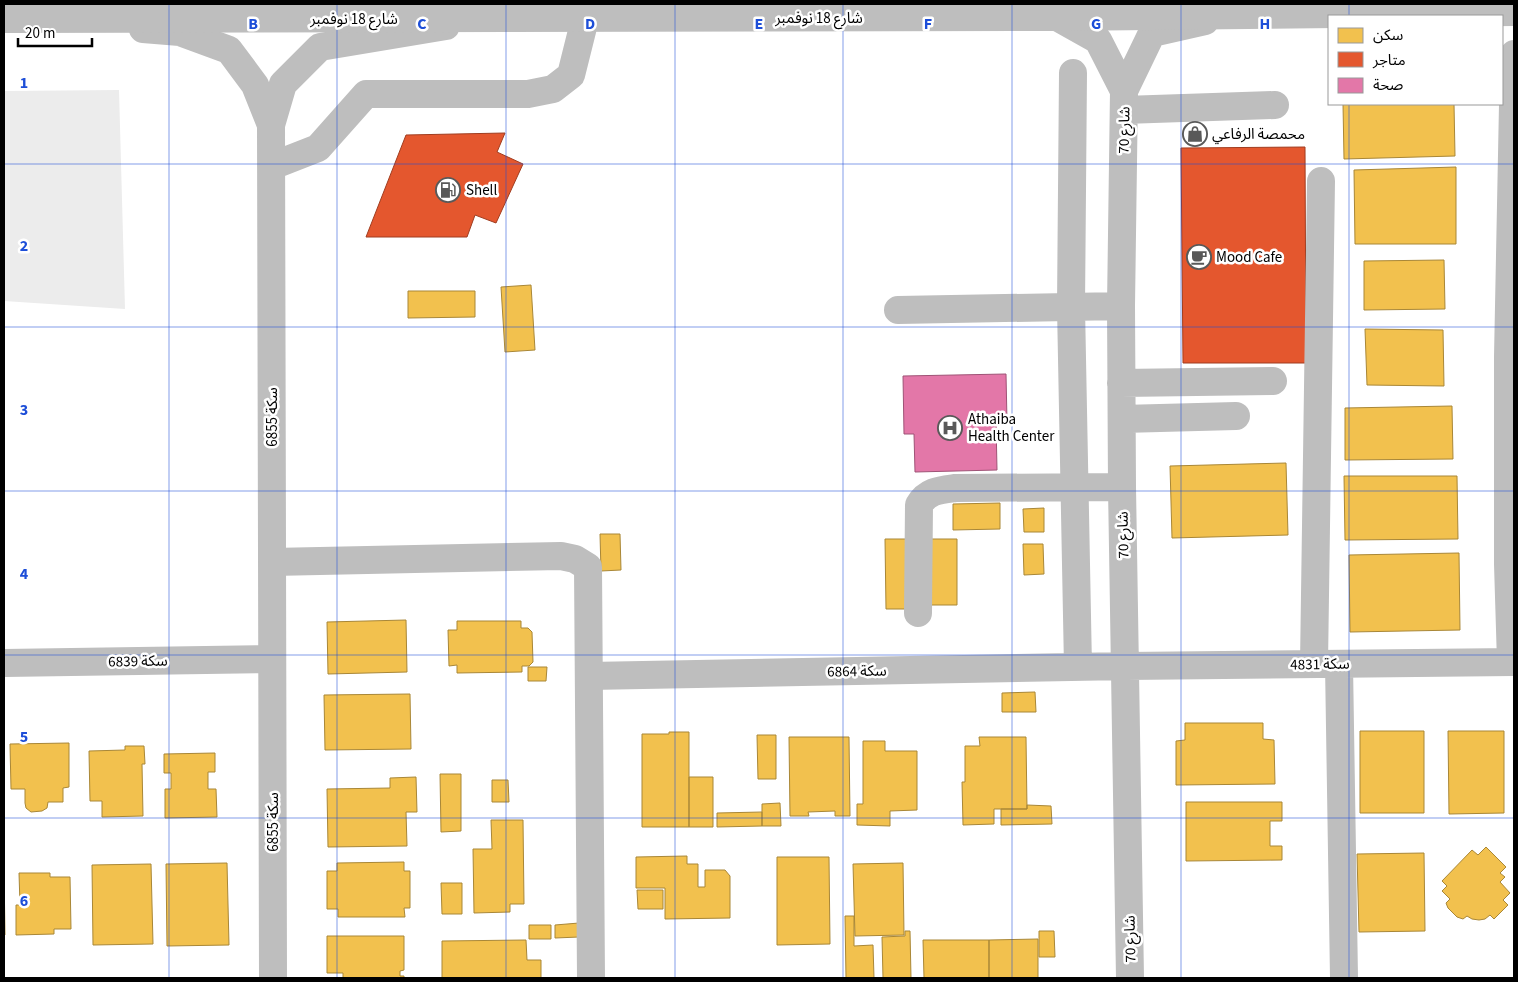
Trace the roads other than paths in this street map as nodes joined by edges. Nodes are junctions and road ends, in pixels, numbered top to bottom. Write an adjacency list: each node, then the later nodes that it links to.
1 (1514, 12): 2 (street, شارع 18 نوفمبر)
2 (1233, 15): 4 (street, شارع 18 نوفمبر); 9 (street, شارع 70)
3 (491, 18): 5 (street, شارع 18 نوفمبر); 6 (street, شارع 18 نوفمبر); 11 (street, سكة 6855)
4 (1057, 18): 6 (street, شارع 18 نوفمبر); 9 (street, شارع 70)
5 (9, 19): 11 (street)
6 (585, 19): 13 (street)
7 (1514, 54): 12 (street)
8 (1073, 73): 16 (street)
9 (1124, 100): 10 (street); 15 (street, شارع 70)
10 (1275, 105)
11 (271, 125): 13 (street, سكة 6855)
12 (1513, 153): 18 (street)
13 (272, 166): 25 (street, سكة 6855)
14 (1321, 181): 30 (street)
15 (1120, 306): 16 (street); 20 (street, شارع 70)
16 (1071, 307): 17 (street); 23 (street)
17 (898, 310)
18 (1511, 356): 29 (street)
19 (1273, 381): 20 (street)
20 (1121, 383): 22 (street, شارع 70)
21 (1236, 416): 22 (street)
22 (1122, 419): 24 (street, شارع 70)
23 (1075, 487): 24 (street); 26 (street); 32 (street)
24 (1122, 487): 31 (street, شارع 70)
25 (272, 562): 27 (street, سكة 6855); 33 (street)
26 (918, 613)
27 (272, 659): 28 (street, سكة 6839); 34 (street, سكة 6855)
28 (4, 662)
29 (1512, 662): 30 (street, سكة 4831)
30 (1326, 664): 31 (street, سكة 4831); 37 (street)
31 (1126, 666): 32 (street, سكة 6864); 36 (street, شارع 70)
32 (1078, 667): 33 (street, سكة 6864)
33 (589, 676): 35 (street)
34 (273, 978)
35 (591, 978)
36 (1130, 978)
37 (1344, 978)

